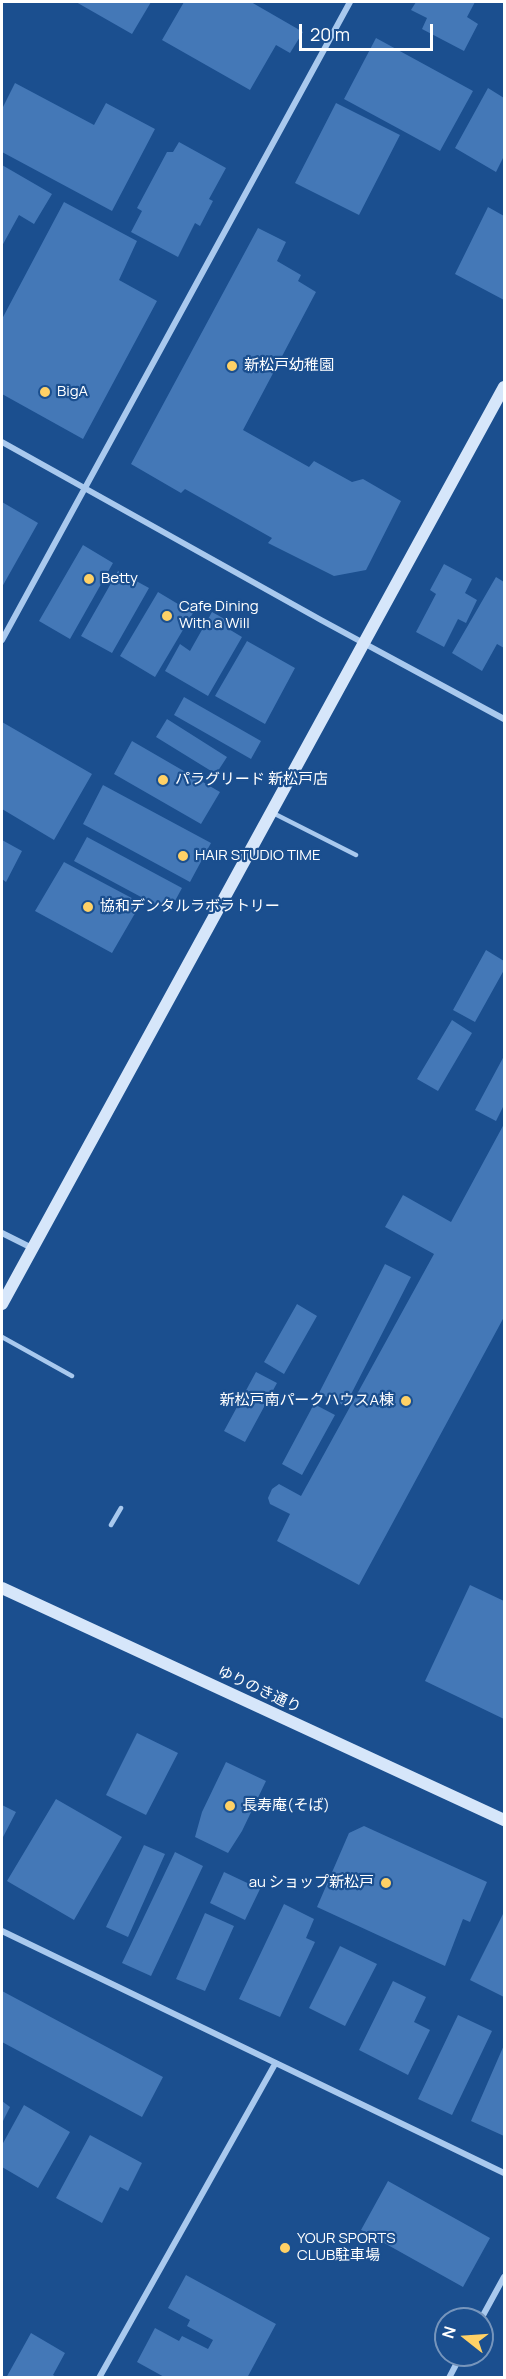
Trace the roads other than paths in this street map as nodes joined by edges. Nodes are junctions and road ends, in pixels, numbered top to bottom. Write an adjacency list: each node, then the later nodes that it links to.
1 (350, 2): 4 (street)
2 (504, 387): 6 (street)
3 (2, 442): 4 (street)
4 (84, 489): 5 (street); 6 (street)
5 (2, 640)
6 (363, 644): 7 (street); 8 (street)
7 (504, 719)
8 (271, 812): 9 (lane); 11 (street)
9 (356, 855)
10 (2, 1233): 11 (street)
11 (32, 1248): 12 (street)
12 (2, 1304)
13 (2, 1337): 14 (lane)
14 (72, 1376)
15 (121, 1508): 16 (lane)
16 (111, 1526)
17 (2, 1588): 18 (street, ゆりのき通り)
18 (504, 1820)
19 (2, 1931): 20 (street)
20 (275, 2064): 21 (street); 24 (street)
21 (504, 2173)
22 (504, 2277): 23 (street)
23 (488, 2307)
24 (99, 2378)

